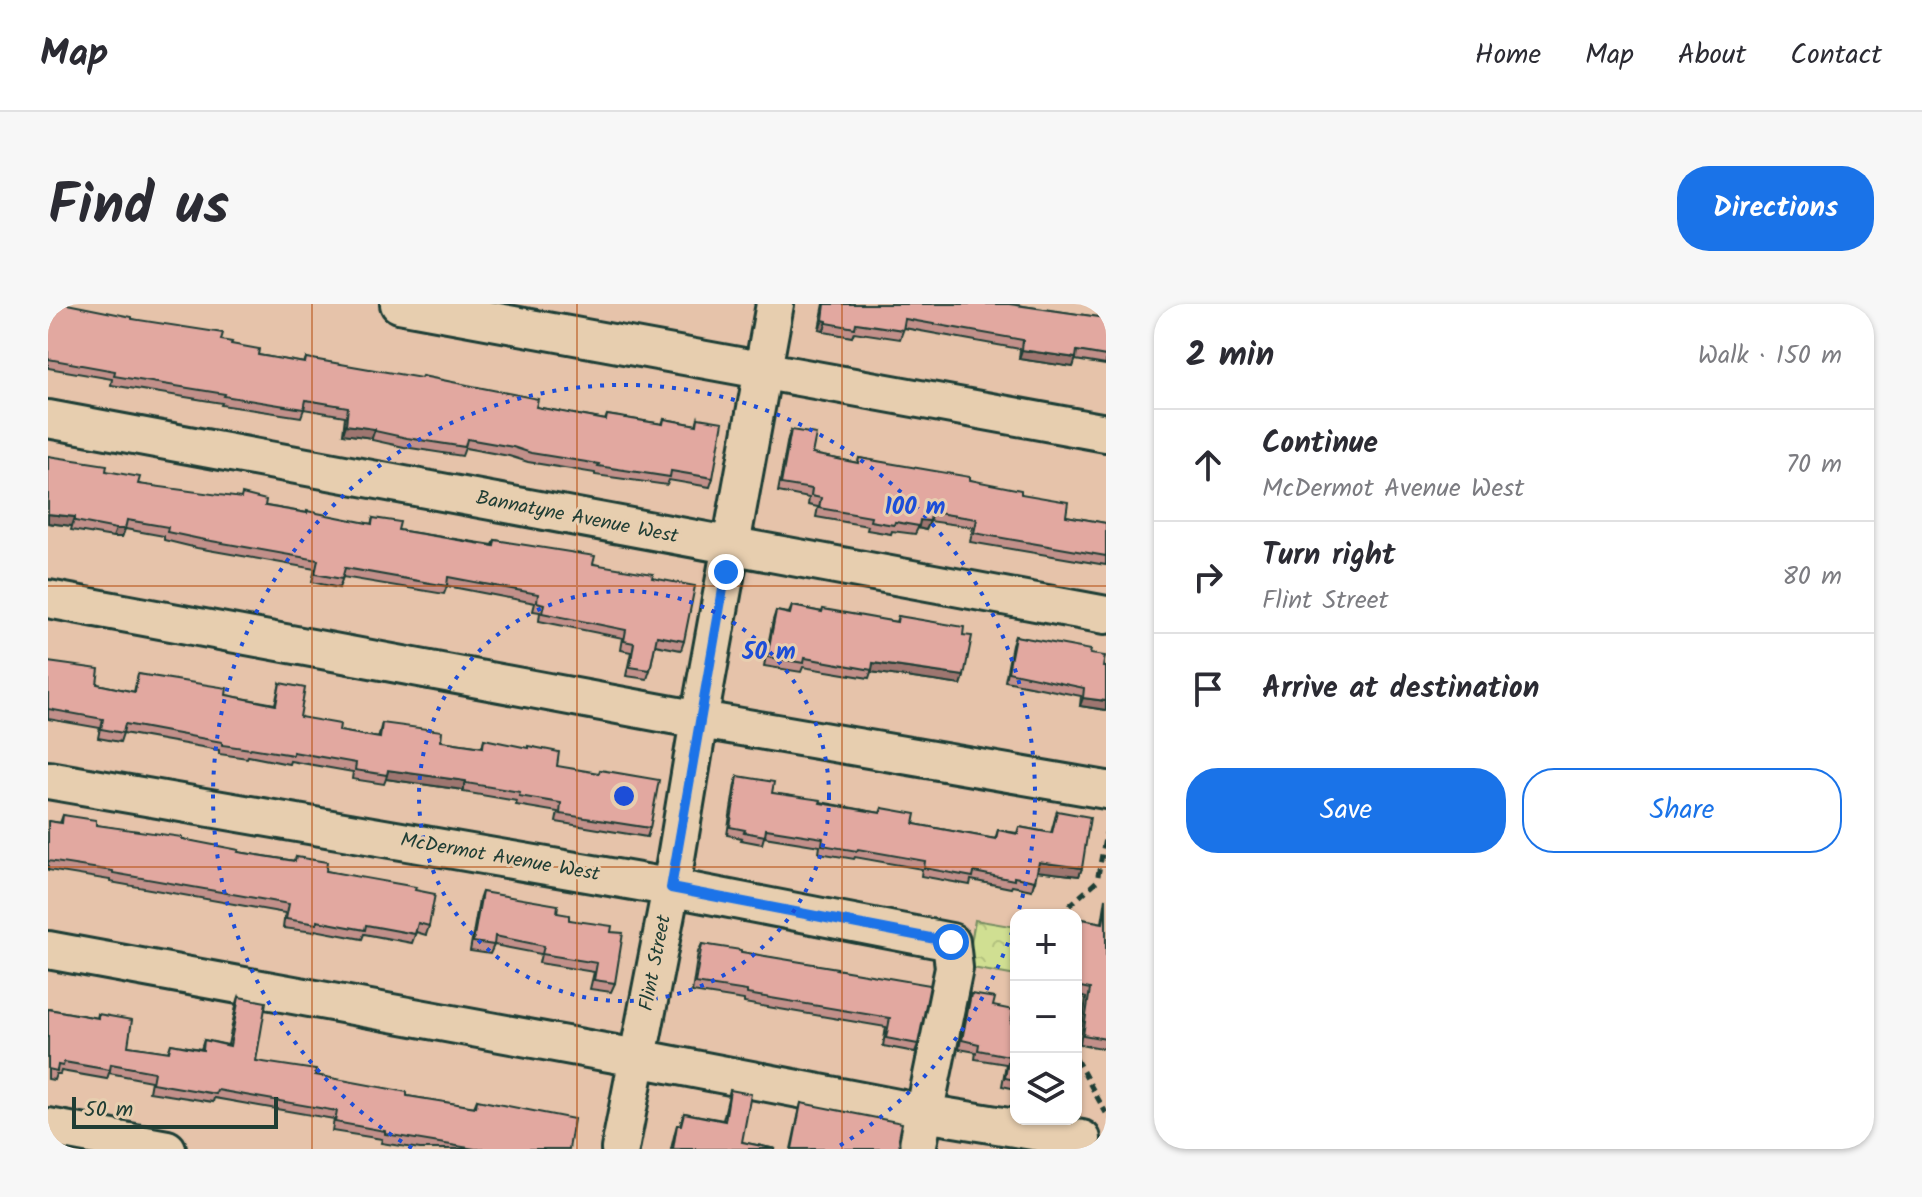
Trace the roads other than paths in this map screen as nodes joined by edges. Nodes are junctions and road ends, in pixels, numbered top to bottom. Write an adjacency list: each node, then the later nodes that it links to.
1 (399, 304): 3 (street)
2 (775, 304): 3 (street, Flint Street)
3 (763, 370): 5 (street); 6 (street, Flint Street)
4 (48, 419): 6 (street, Bannatyne Avenue West)
5 (1106, 433)
6 (730, 547): 8 (street, Bannatyne Avenue West); 9 (street, Flint Street)
7 (48, 599): 9 (street)
8 (1106, 615)
9 (699, 720): 11 (street); 12 (street, Flint Street)
10 (48, 780): 12 (street, McDermot Avenue West)
11 (1106, 790)
12 (671, 888): 14 (street, Flint Street); 15 (street, McDermot Avenue West)
13 (48, 950): 14 (street)
14 (637, 1058): 15 (street); 19 (street, Flint Street)
15 (924, 1113): 17 (street); 20 (street)
16 (48, 1127): 18 (street)
17 (1082, 1139)
18 (167, 1149)
19 (620, 1149)
20 (917, 1149)

